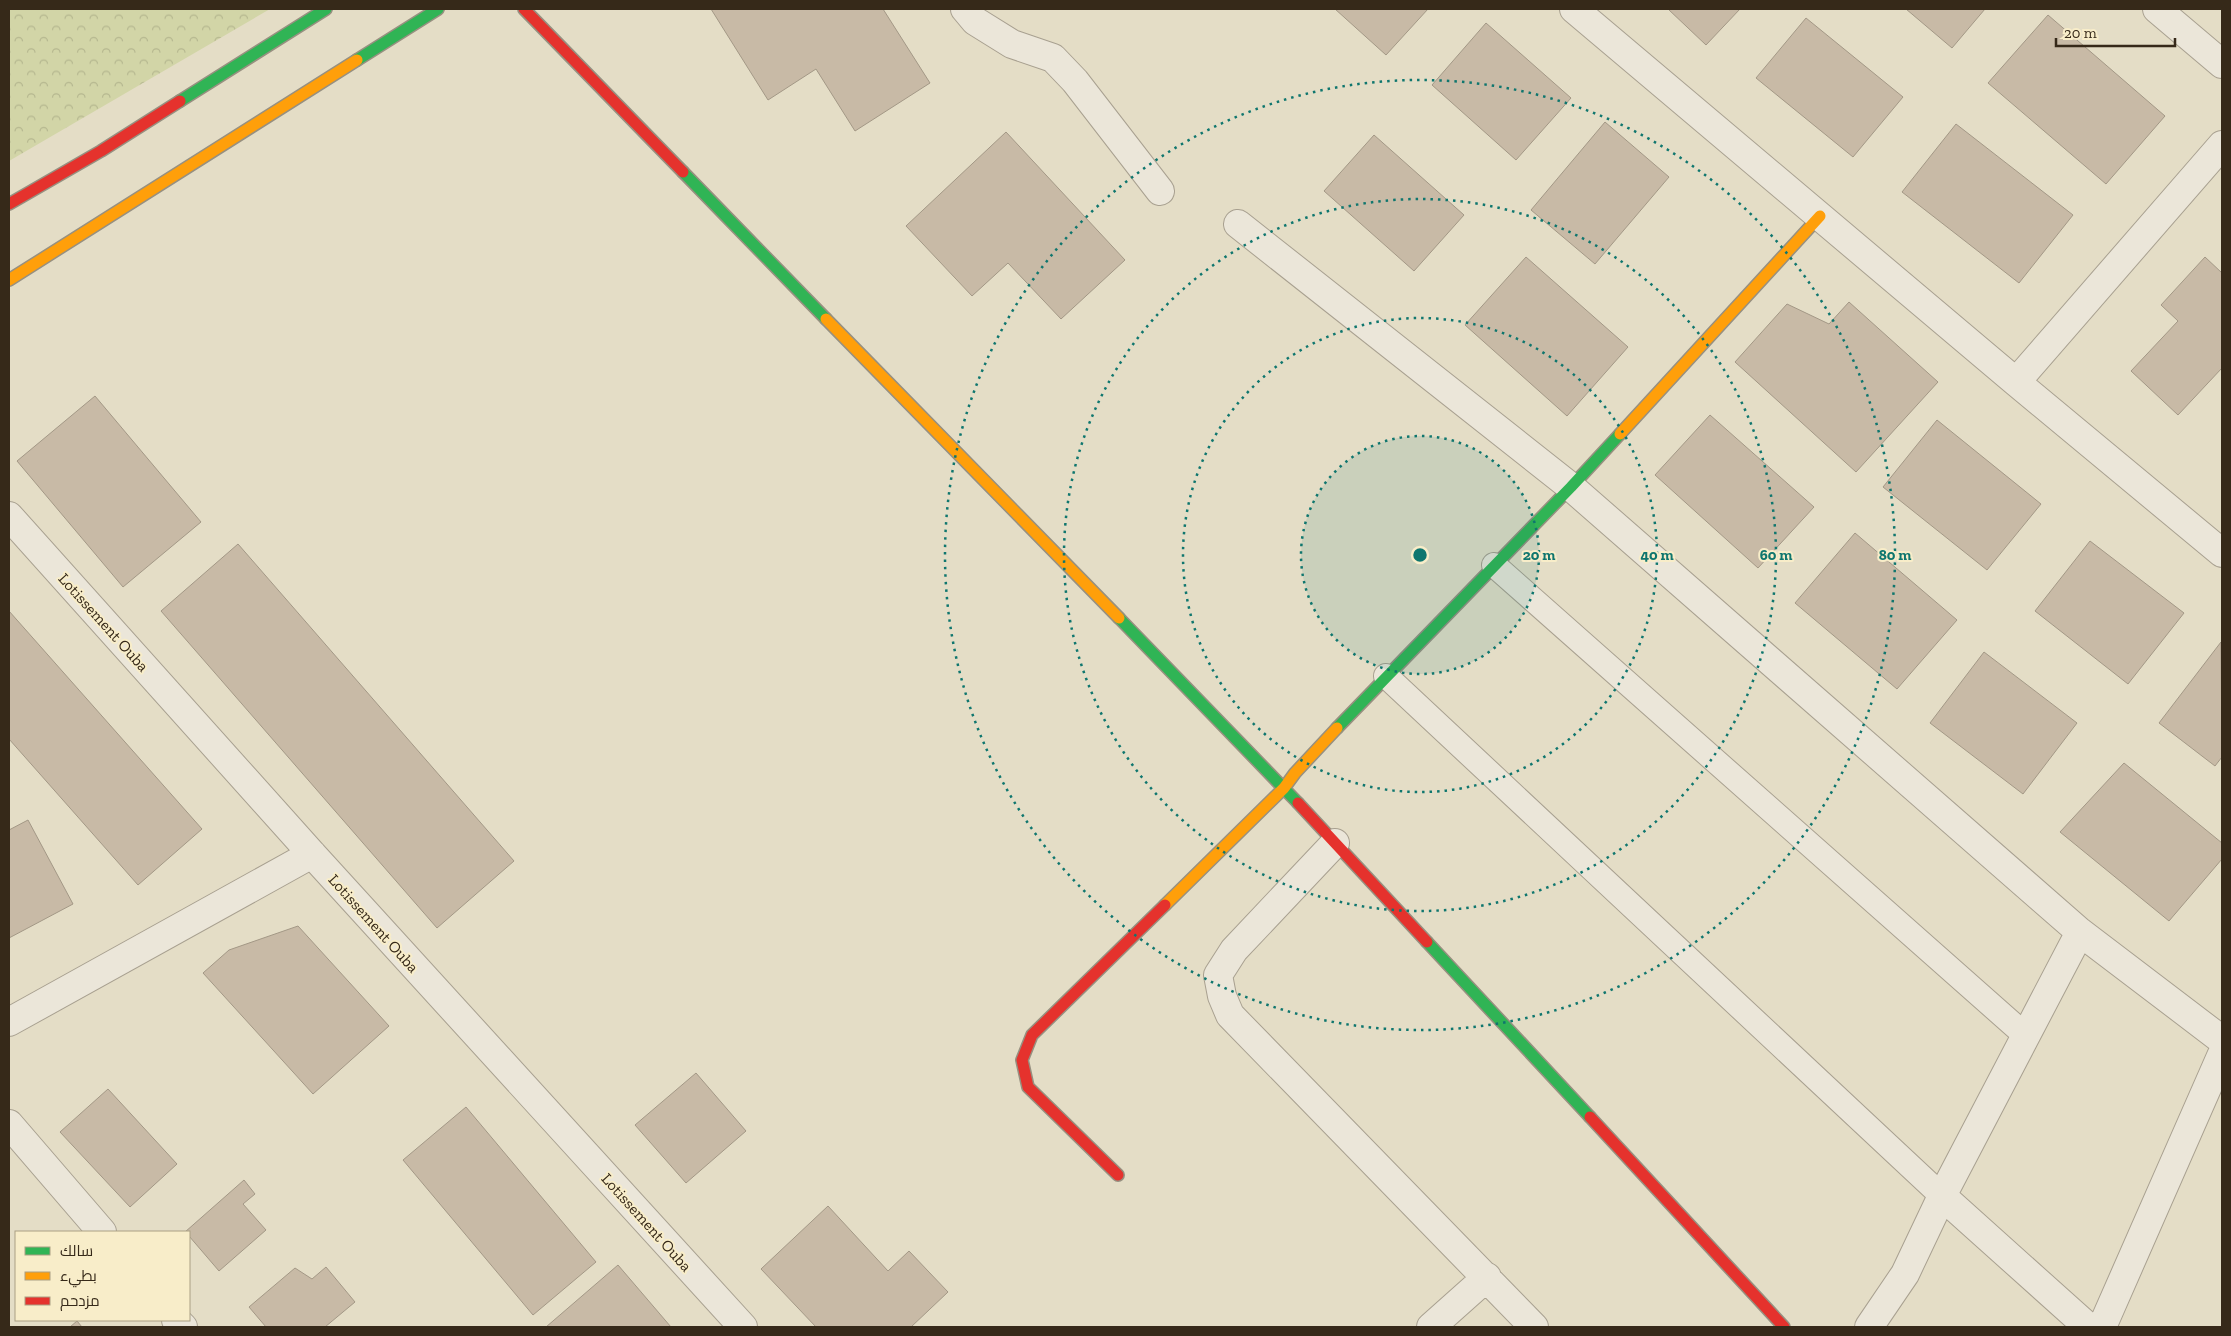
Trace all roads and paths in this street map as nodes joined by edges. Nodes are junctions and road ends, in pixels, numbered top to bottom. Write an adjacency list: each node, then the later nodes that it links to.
1 (326, 9): 10 (street)
2 (438, 9): 13 (street)
3 (524, 9): 20 (street)
4 (965, 9): 9 (street)
5 (1574, 9): 11 (street)
6 (2157, 9): 7 (street)
7 (2222, 64)
8 (2222, 145): 14 (street)
9 (1160, 191)
10 (9, 204)
11 (1820, 216): 14 (street); 15 (street)
12 (1238, 224): 15 (street)
13 (9, 280)
14 (2016, 382): 17 (street)
15 (1571, 487): 18 (street); 23 (street)
16 (9, 516): 22 (street, Lotissement Ouba)
17 (2222, 553)
18 (1494, 565): 19 (street); 25 (lane)
19 (1386, 676): 20 (street); 30 (lane)
20 (1284, 788): 21 (street); 29 (street)
21 (1335, 843): 32 (street); 36 (street)
22 (312, 854): 24 (street); 33 (street, Lotissement Ouba)
23 (2080, 932): 25 (street); 26 (street)
24 (9, 1022)
25 (2025, 1035): 30 (street)
26 (2222, 1040)
27 (2222, 1054): 39 (street)
28 (9, 1124): 31 (street)
29 (1118, 1175)
30 (1942, 1196): 37 (street); 38 (street)
31 (101, 1231)
32 (1487, 1277): 34 (street); 35 (street)
33 (743, 1327)
34 (1431, 1327)
35 (1534, 1327)
36 (1784, 1327)
37 (1870, 1327)
38 (2088, 1327)
39 (2102, 1327)

